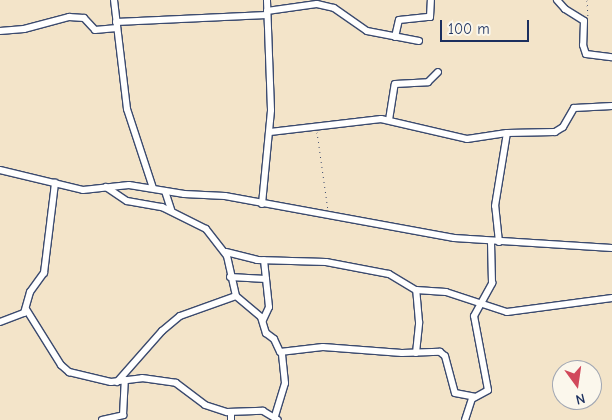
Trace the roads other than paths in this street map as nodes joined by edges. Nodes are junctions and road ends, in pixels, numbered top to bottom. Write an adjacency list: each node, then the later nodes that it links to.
1 (114, 0): 6 (street)
2 (268, 0): 5 (street)
3 (431, 0): 8 (street)
4 (557, 0): 10 (street)
5 (267, 13): 6 (street); 8 (street); 14 (street)
6 (116, 25): 7 (street); 19 (street)
7 (0, 31)
8 (395, 37): 9 (street)
9 (419, 41)
10 (612, 57)
11 (438, 72): 13 (street)
12 (612, 106): 15 (street)
13 (389, 120): 14 (street); 15 (street)
14 (270, 132): 21 (street)
15 (507, 133): 24 (street)
16 (0, 170): 17 (street)
17 (55, 183): 18 (street); 34 (street)
18 (106, 187): 19 (street); 22 (street)
19 (153, 188): 20 (street)
20 (165, 191): 21 (street); 22 (street)
21 (262, 204): 23 (street)
22 (170, 210): 26 (street)
23 (491, 242): 24 (street); 33 (street)
24 (499, 242): 25 (street)
25 (612, 248)
26 (226, 252): 27 (street); 28 (street)
27 (264, 260): 29 (street); 30 (street)
28 (230, 277): 29 (street); 31 (street)
29 (266, 279): 35 (street)
30 (416, 290): 33 (street); 38 (street)
31 (236, 296): 35 (street); 40 (street)
32 (612, 298): 33 (street)
33 (480, 305): 41 (street)
34 (26, 309): 36 (street); 40 (street)
35 (263, 320): 37 (street)
36 (0, 322)
37 (282, 352): 38 (street); 44 (street)
38 (416, 353): 41 (street)
39 (125, 380): 40 (street); 42 (street); 43 (street)
40 (117, 382)
41 (475, 397): 48 (street)
42 (125, 412): 45 (street); 46 (street)
43 (231, 412): 44 (street); 47 (street)
44 (277, 418)
45 (102, 420)
46 (126, 420)
47 (231, 420)
48 (465, 420)

